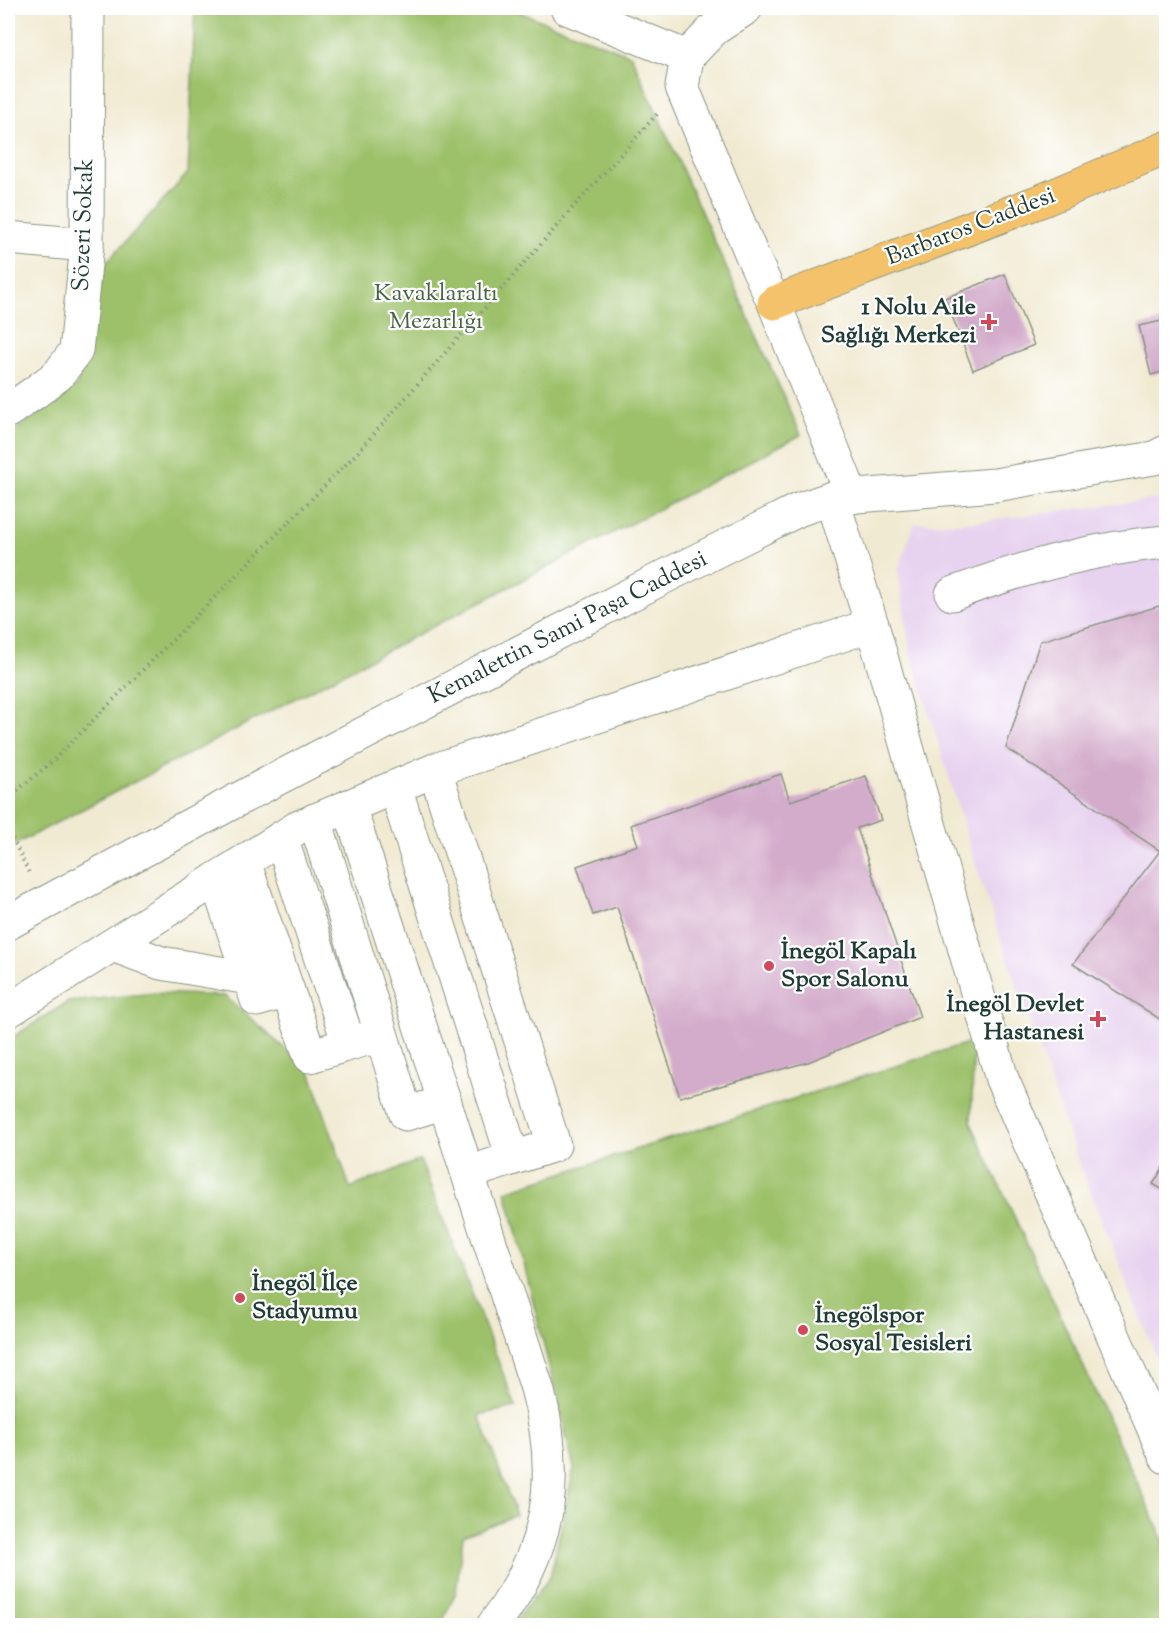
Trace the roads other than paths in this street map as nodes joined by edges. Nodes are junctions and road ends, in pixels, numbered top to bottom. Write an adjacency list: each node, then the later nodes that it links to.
1 (88, 8): 7 (street, Sözeri Sokak)
2 (567, 8): 4 (street)
3 (746, 8): 4 (street)
4 (684, 72): 8 (street)
5 (1167, 148): 8 (main road, Barbaros Caddesi)
6 (8, 238): 7 (street)
7 (87, 245): 9 (street, Sözeri Sokak)
8 (774, 303): 11 (street)
9 (8, 411)
10 (1167, 452): 11 (street, Kemalettin Sami Paşa Caddesi)
11 (842, 497): 14 (street); 22 (street, Kemalettin Sami Paşa Caddesi)
12 (1167, 542): 13 (street)
13 (952, 594)
14 (872, 625): 15 (street); 32 (street)
15 (435, 770): 16 (street); 30 (street)
16 (395, 787): 17 (street); 30 (street)
17 (349, 806): 18 (street); 29 (street)
18 (315, 820): 19 (street); 27 (street)
19 (281, 838): 20 (street); 28 (street)
20 (244, 862): 21 (street); 25 (street)
21 (216, 879): 23 (street); 24 (street)
22 (8, 923)
23 (113, 945): 24 (street); 26 (street)
24 (249, 978): 25 (street)
25 (288, 991): 28 (street)
26 (8, 1011)
27 (381, 1035): 28 (street); 29 (street)
28 (349, 1044)
29 (445, 1102): 31 (street)
30 (513, 1158): 31 (street)
31 (468, 1173): 33 (street)
32 (1167, 1457)
33 (493, 1626)

